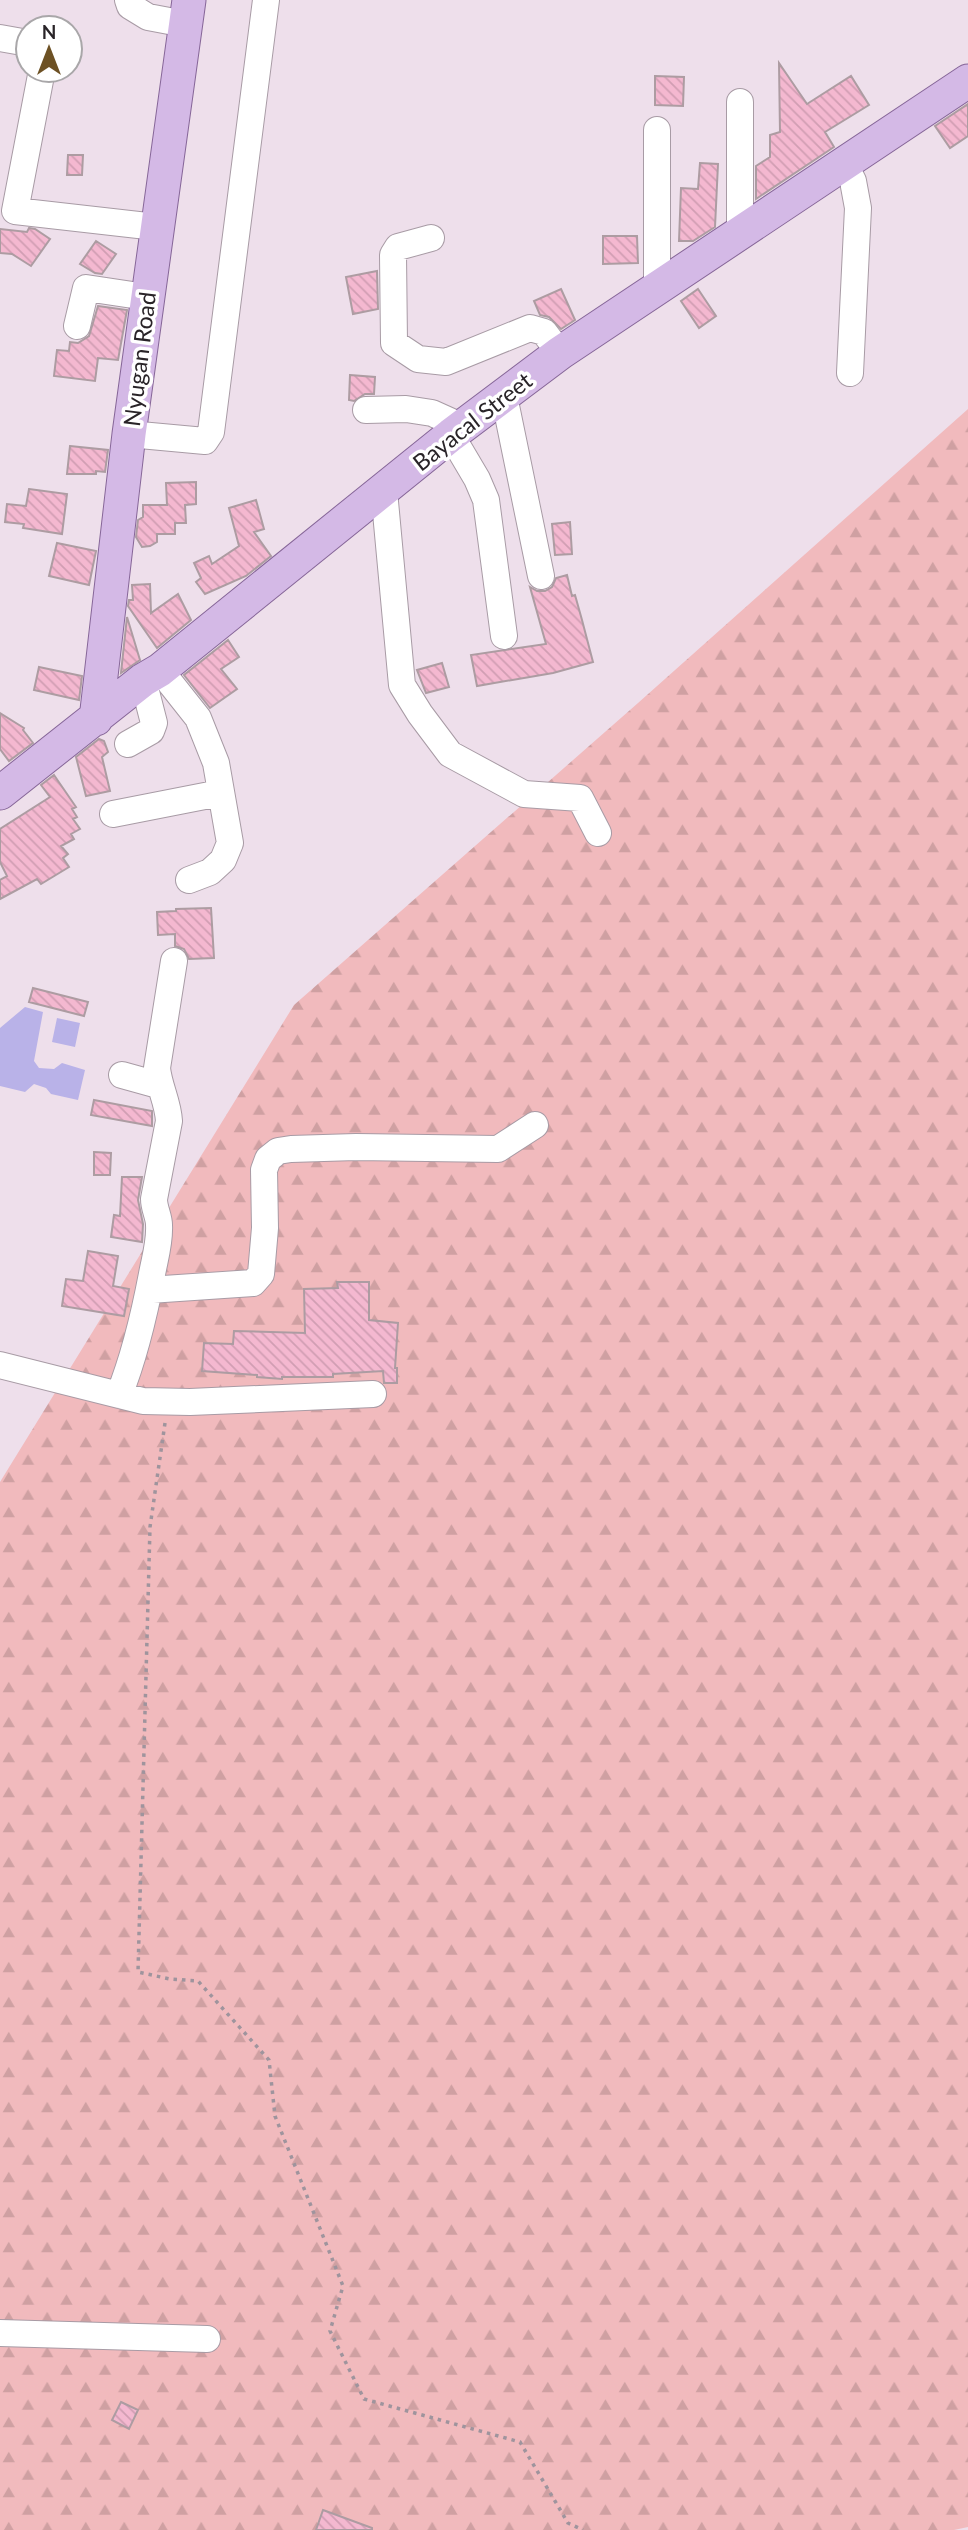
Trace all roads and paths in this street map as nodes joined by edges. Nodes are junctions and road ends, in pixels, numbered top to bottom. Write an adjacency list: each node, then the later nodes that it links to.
1 (128, 0): 3 (street)
2 (266, 0): 21 (street)
3 (187, 12): 10 (main road, Nyugan Road)
4 (968, 81): 8 (main road, Bayacal Street)
5 (39, 84): 9 (street)
6 (740, 102): 11 (street)
7 (657, 130): 13 (street)
8 (844, 163): 11 (main road, Bayacal Street); 17 (street)
9 (8, 209): 10 (street)
10 (156, 227): 14 (main road, Nyugan Road)
11 (740, 233): 13 (main road, Bayacal Street)
12 (431, 238): 16 (street)
13 (657, 289): 16 (main road, Bayacal Street)
14 (146, 297): 15 (street); 21 (main road, Nyugan Road)
15 (77, 326)
16 (561, 353): 18 (main road, Bayacal Street)
17 (850, 373)
18 (504, 396): 20 (main road, Bayacal Street); 23 (street)
19 (366, 410): 20 (street)
20 (457, 431): 22 (main road, Bayacal Street); 24 (street)
21 (129, 434): 26 (main road, Nyugan Road)
22 (384, 491): 25 (main road, Bayacal Street); 31 (street)
23 (541, 576)
24 (504, 636)
25 (152, 675): 26 (main road, Bayacal Street); 27 (street); 29 (street)
26 (96, 719): 28 (main road, Bayacal Street)
27 (128, 744)
28 (5, 780)
29 (220, 793): 30 (street); 32 (street)
30 (113, 814)
31 (598, 833)
32 (189, 880)
33 (174, 961): 35 (street)
34 (122, 1074): 35 (street)
35 (158, 1085): 37 (street)
36 (535, 1125): 37 (street)
37 (149, 1290): 40 (street)
38 (0, 1365): 40 (street)
39 (373, 1394): 40 (street)
40 (131, 1398): 43 (path)
41 (0, 2333): 42 (street)
42 (207, 2339)
43 (583, 2530)

